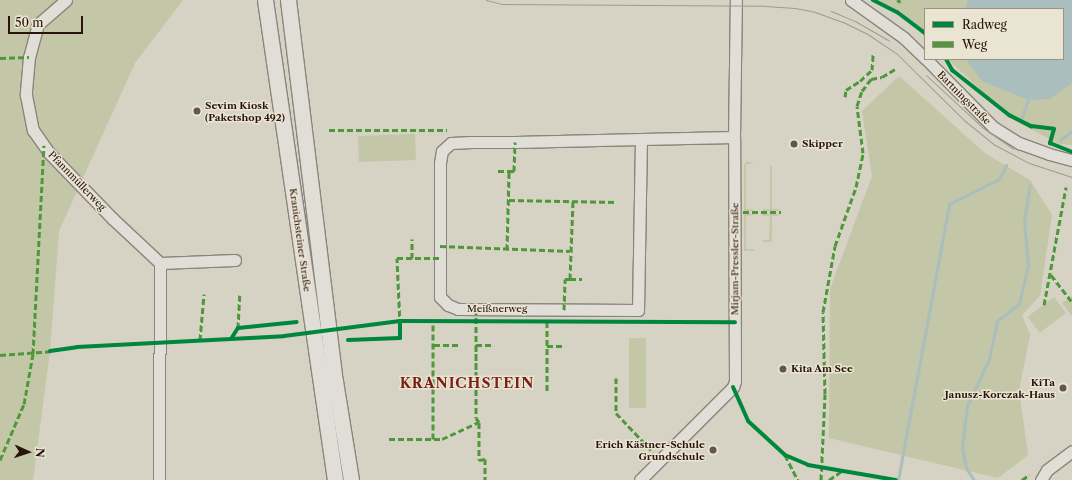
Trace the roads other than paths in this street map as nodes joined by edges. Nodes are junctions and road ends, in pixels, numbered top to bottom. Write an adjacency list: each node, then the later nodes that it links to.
1 (66, 0): 12 (street, Pfannmüllerweg)
2 (265, 0): 15 (main road, Kranichsteiner Straße)
3 (288, 0): 16 (main road, Kranichsteiner Straße)
4 (736, 0): 8 (street, Mirjam-Pressler-Straße)
5 (851, 0): 6 (street, Bartningstraße)
6 (924, 58)
7 (926, 60): 10 (street, Bartningstraße)
8 (734, 137): 9 (street, Meißnerweg); 17 (street, Mirjam-Pressler-Straße)
9 (641, 139): 9 (street, Meißnerweg)
10 (1072, 160)
11 (235, 260): 12 (street)
12 (160, 263): 14 (street)
13 (1072, 451): 18 (street)
14 (159, 480)
15 (335, 480)
16 (350, 480)
17 (640, 480)
18 (1042, 480)

